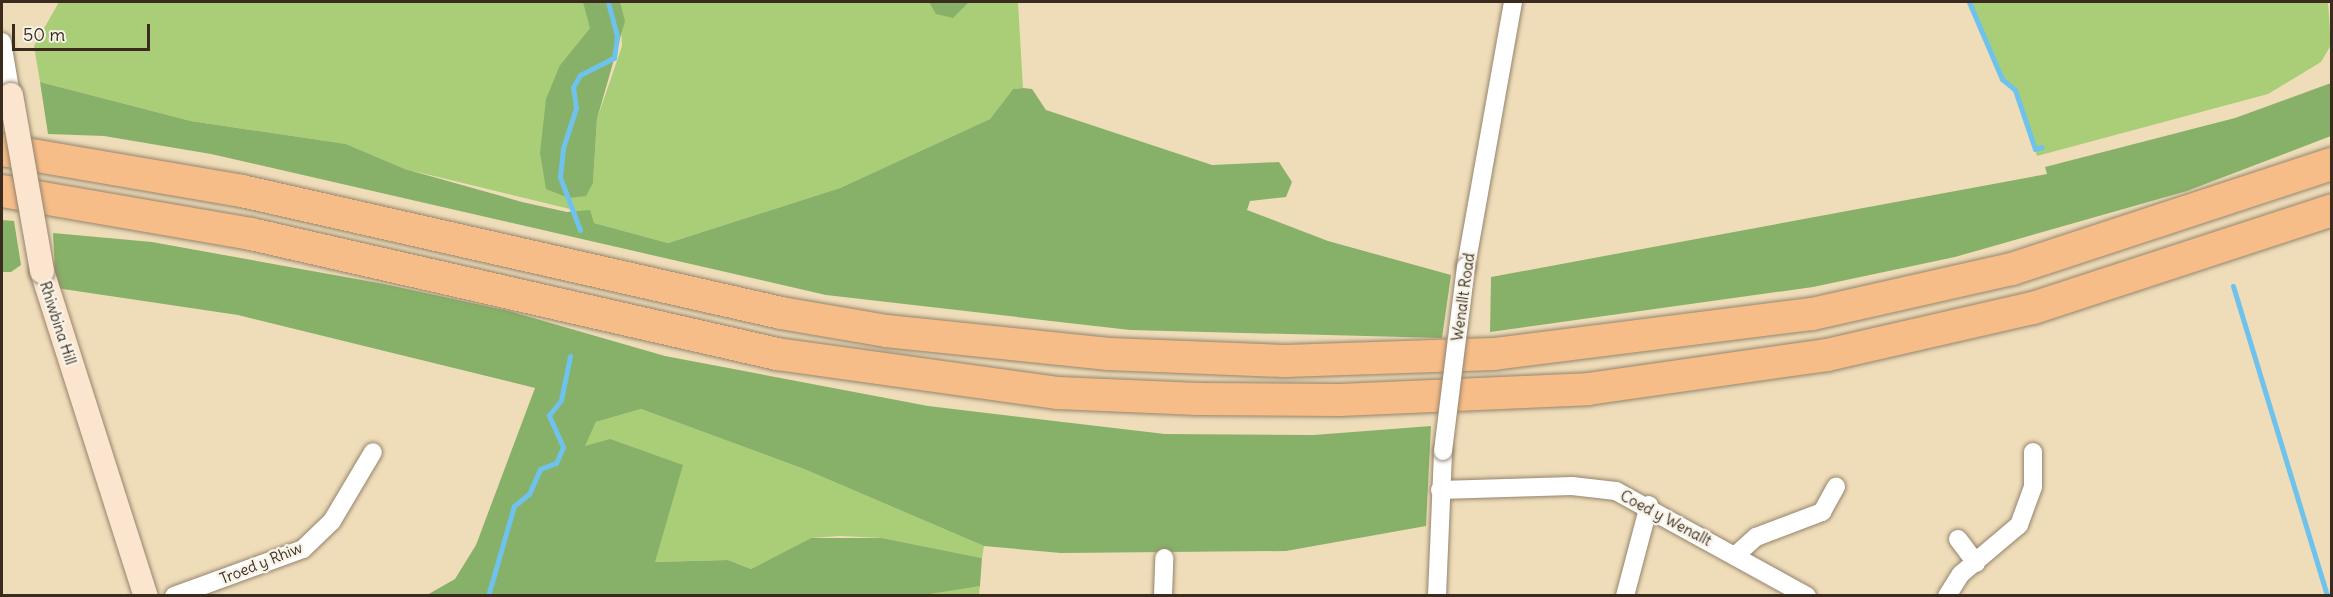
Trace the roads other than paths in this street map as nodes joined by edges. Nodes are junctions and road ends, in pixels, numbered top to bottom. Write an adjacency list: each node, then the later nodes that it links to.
1 (1514, 2): 11 (street, Wenallt Road, bridge)
2 (2, 42): 3 (street, Rhiwbina Hill)
3 (11, 95): 17 (street, Rhiwbina Hill, bridge)
4 (2, 150): 5 (highway)
5 (2331, 164)
6 (2, 191): 7 (highway)
7 (2331, 210)
8 (373, 452): 18 (street, Troed y Rhiw)
9 (2033, 452): 16 (street)
10 (1836, 487): 14 (street)
11 (1440, 490): 12 (street, Coed y Wenallt); 20 (street, Wenallt Road)
12 (1649, 505): 14 (street, Coed y Wenallt); 21 (street)
13 (1958, 539): 16 (street)
14 (1736, 555): 22 (street, Coed y Wenallt)
15 (1164, 558): 19 (street)
16 (1976, 563): 23 (street)
17 (146, 596)
18 (174, 596)
19 (1163, 596)
20 (1437, 596)
21 (1625, 596)
22 (1807, 596)
23 (1947, 596)

